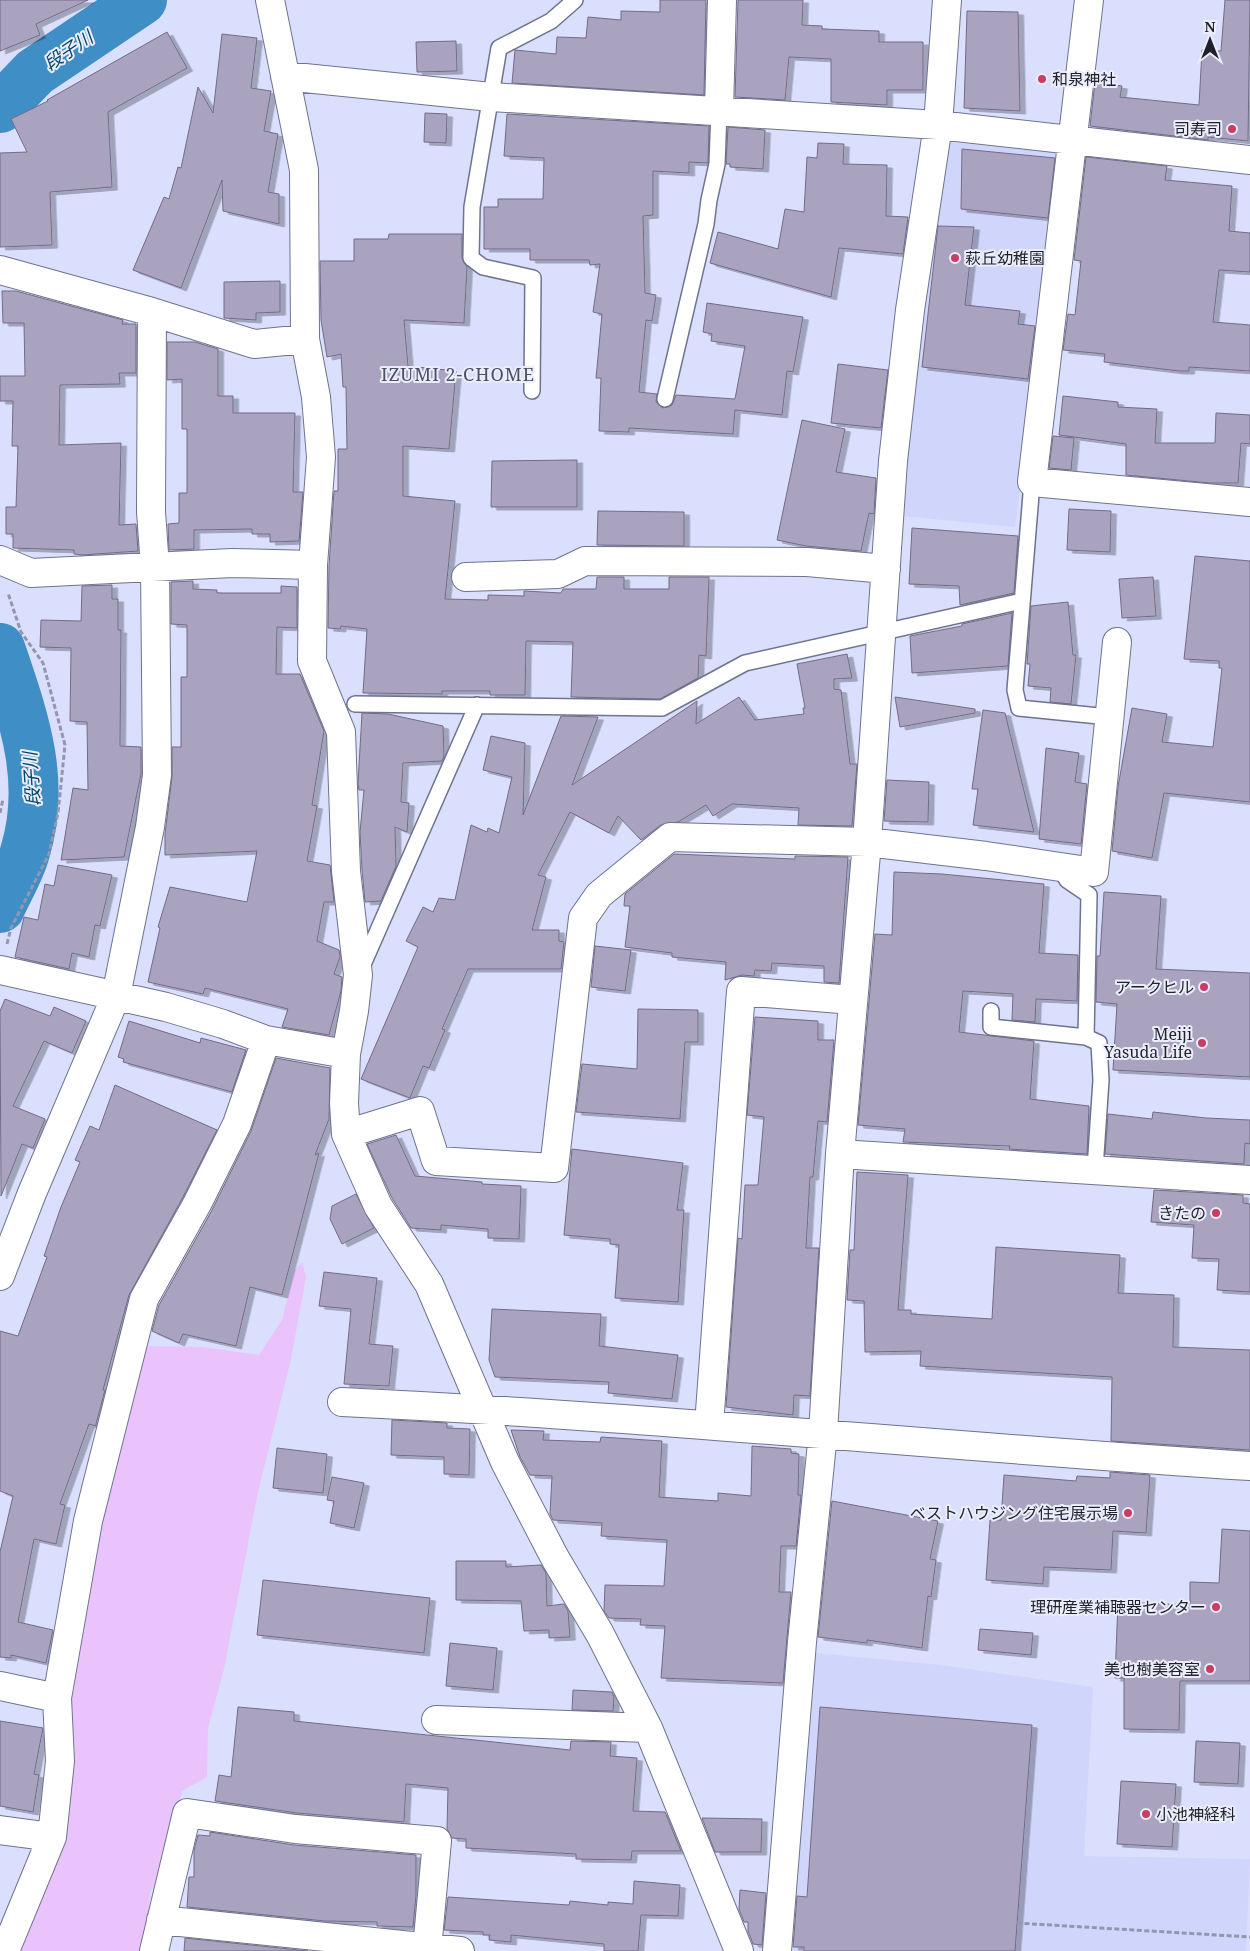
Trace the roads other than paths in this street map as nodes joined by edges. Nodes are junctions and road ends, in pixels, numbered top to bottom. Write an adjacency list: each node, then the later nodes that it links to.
1 (270, 0): 6 (street)
2 (575, 0): 7 (lane)
3 (722, 0): 8 (street)
4 (947, 0): 9 (street)
5 (1089, 0): 10 (street)
6 (285, 76): 7 (street); 14 (street)
7 (491, 97): 8 (street); 15 (lane)
8 (719, 111): 9 (street); 16 (lane)
9 (938, 125): 10 (street); 22 (street)
10 (1072, 140): 11 (street); 17 (street)
11 (1250, 160)
12 (0, 270): 13 (street)
13 (152, 312): 14 (street); 21 (street)
14 (305, 339): 20 (street)
15 (532, 392)
16 (665, 399)
17 (1032, 482): 18 (street); 24 (lane)
18 (1250, 502)
19 (0, 560): 21 (street)
20 (313, 565): 21 (street); 33 (street)
21 (155, 567): 34 (street)
22 (886, 569): 23 (street); 25 (street)
23 (466, 577)
24 (1022, 601): 25 (lane); 29 (lane)
25 (882, 632): 28 (lane); 30 (street)
26 (1117, 642): 29 (street)
27 (355, 704): 28 (lane)
28 (477, 705): 33 (lane)
29 (1109, 717): 31 (street)
30 (867, 842): 31 (street); 35 (street); 40 (street)
31 (1059, 867): 37 (lane)
32 (2, 961): 34 (street)
33 (358, 975): 39 (street)
34 (116, 996): 38 (street); 44 (street)
35 (852, 1000): 41 (street); 47 (street)
36 (991, 1011): 37 (lane)
37 (1086, 1037): 42 (lane)
38 (266, 1040): 39 (street); 51 (street)
39 (346, 1054): 40 (street)
40 (346, 1134): 46 (street)
41 (840, 1154): 42 (street); 48 (street)
42 (1095, 1169): 43 (street)
43 (1250, 1180)
44 (0, 1276)
45 (342, 1402): 46 (street)
46 (483, 1408): 47 (street); 53 (street)
47 (709, 1425): 48 (street)
48 (822, 1433): 49 (street); 62 (street)
49 (1250, 1466)
50 (0, 1686): 51 (street)
51 (57, 1698): 55 (street)
52 (436, 1720): 53 (street)
53 (648, 1728): 61 (street)
54 (0, 1830): 55 (street)
55 (52, 1837): 58 (street)
56 (160, 1920): 57 (street); 57 (street); 59 (street)
57 (427, 1949): 60 (street)
58 (5, 1951)
59 (154, 1951)
60 (460, 1951)
61 (739, 1951)
62 (777, 1951)

